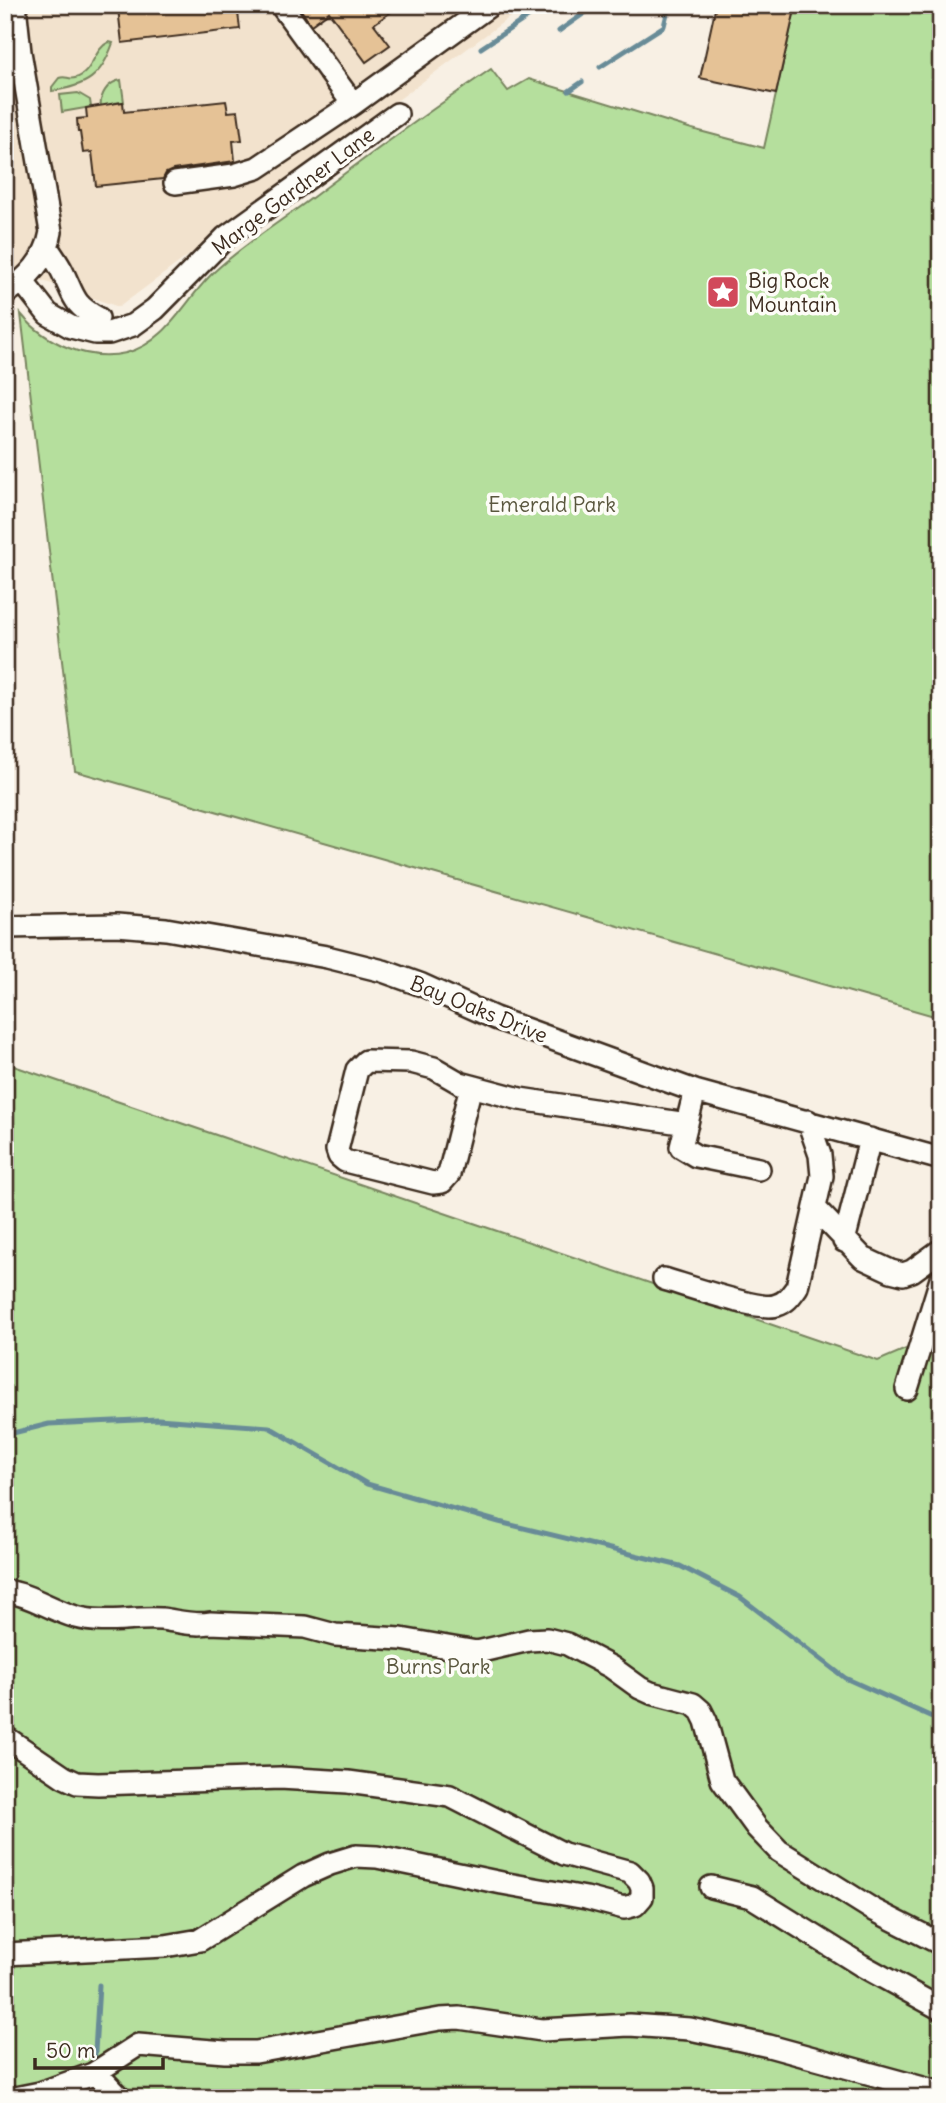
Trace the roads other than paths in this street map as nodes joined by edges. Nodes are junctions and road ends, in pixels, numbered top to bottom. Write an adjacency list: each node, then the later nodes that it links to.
1 (15, 5): 7 (street)
2 (281, 5): 4 (street)
3 (490, 5): 4 (street)
4 (353, 104): 6 (street)
5 (397, 114): 8 (street, Marge Gardner Lane)
6 (175, 183)
7 (47, 247): 8 (street); 9 (street)
8 (14, 288)
9 (98, 318)
10 (5, 927): 12 (street, Bay Oaks Drive)
11 (471, 1086): 11 (street); 14 (street)
12 (695, 1091): 13 (street, Bay Oaks Drive); 14 (street)
13 (808, 1121): 15 (street, Bay Oaks Drive); 18 (street)
14 (687, 1124): 17 (street)
15 (870, 1139): 16 (street, Bay Oaks Drive); 19 (street)
16 (941, 1159)
17 (759, 1169)
18 (815, 1208): 19 (street); 21 (street)
19 (844, 1241): 20 (street)
20 (941, 1250)
21 (664, 1279)
22 (941, 1279): 23 (street)
23 (907, 1389)
24 (5, 1591): 27 (street)
25 (5, 1737): 28 (street)
26 (710, 1887): 29 (street)
27 (941, 1944)
28 (5, 1954)
29 (941, 2009)
30 (93, 2074): 31 (street); 32 (street); 33 (street)
31 (941, 2093)
32 (15, 2098)
33 (120, 2098)

